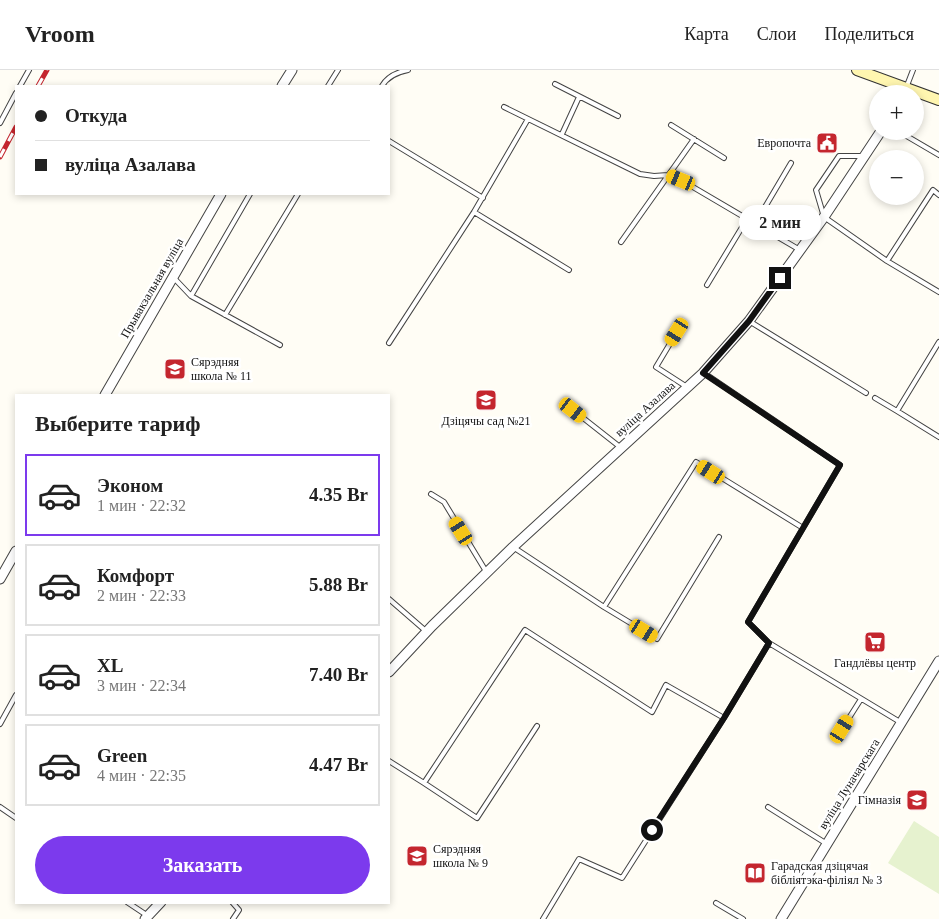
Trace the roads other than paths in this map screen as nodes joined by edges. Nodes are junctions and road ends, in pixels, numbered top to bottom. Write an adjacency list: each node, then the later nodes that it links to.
1 (29, 70): 8 (lane)
2 (292, 70): 9 (street)
3 (338, 70): 10 (lane)
4 (408, 70): 11 (lane)
5 (857, 70): 12 (main road)
6 (913, 70): 13 (lane)
7 (555, 84): 16 (lane)
8 (21, 85)
9 (283, 85)
10 (329, 85)
11 (383, 85)
12 (891, 85)
13 (907, 85)
14 (15, 95): 21 (lane)
15 (924, 96): 17 (main road)
16 (579, 97): 19 (lane); 23 (lane)
17 (939, 100)
18 (504, 107): 20 (lane)
19 (618, 116)
20 (528, 119): 23 (lane); 37 (lane)
21 (0, 123)
22 (671, 125): 24 (lane)
23 (562, 134): 32 (lane)
24 (694, 139): 30 (lane); 32 (lane)
25 (875, 140): 29 (street, вуліца Азалава)
26 (913, 140): 28 (lane)
27 (390, 142): 37 (lane)
28 (939, 155)
29 (865, 156): 39 (street, вуліца Азалава); 39 (lane)
30 (724, 158)
31 (791, 163): 41 (lane)
32 (668, 175): 40 (lane); 42 (lane)
33 (939, 194): 44 (lane)
34 (220, 195): 46 (street, Прывакзальная вуліца)
35 (249, 195): 49 (lane)
36 (297, 195): 50 (lane)
37 (483, 198): 38 (lane)
38 (474, 212): 45 (lane); 54 (lane)
39 (824, 216): 43 (street, вуліца Азалава); 44 (lane)
40 (747, 219): 41 (lane); 47 (lane)
41 (755, 224): 43 (lane)
42 (621, 242)
43 (800, 250): 51 (street, вуліца Азалава)
44 (887, 261): 48 (lane)
45 (569, 270)
46 (173, 277): 49 (lane); 59 (street, Прывакзальная вуліца)
47 (707, 284)
48 (939, 292)
49 (190, 296): 50 (lane)
50 (224, 314): 55 (lane)
51 (749, 321): 56 (street, вуліца Азалава); 58 (lane)
52 (677, 332): 57 (lane)
53 (939, 342): 62 (lane)
54 (389, 343)
55 (280, 346)
56 (703, 373): 57 (street, вуліца Азалава); 66 (lane)
57 (688, 387): 64 (street, вуліца Азалава)
58 (866, 393)
59 (107, 394)
60 (875, 398): 62 (lane)
61 (573, 410): 64 (lane)
62 (897, 411): 63 (lane)
63 (939, 437)
64 (621, 448): 68 (street, вуліца Азалава)
65 (431, 494): 70 (lane)
66 (803, 528): 73 (lane); 75 (lane)
67 (719, 537): 73 (lane)
68 (513, 547): 70 (street, вуліца Азалава); 73 (lane)
69 (15, 553): 71 (street)
70 (487, 573): 74 (street, вуліца Азалава)
71 (0, 579)
72 (390, 600): 74 (lane)
73 (604, 607)
74 (427, 632): 77 (street, вуліца Азалава)
75 (769, 643): 79 (lane); 80 (lane)
76 (938, 663): 81 (street, вуліца Луначарскага)
77 (390, 671)
78 (15, 697): 82 (lane)
79 (861, 699): 81 (lane); 84 (lane)
80 (724, 718): 86 (lane); 97 (lane)
81 (901, 723): 90 (street, вуліца Луначарскага)
82 (0, 724)
83 (537, 726): 86 (lane)
84 (842, 729)
85 (390, 762): 86 (lane)
86 (424, 783)
87 (0, 807): 89 (lane)
88 (768, 807): 90 (lane)
89 (15, 817)
90 (827, 844): 99 (street, вуліца Луначарскага)
91 (716, 903): 98 (lane)
92 (129, 904): 95 (lane)
93 (159, 904): 95 (street)
94 (234, 904): 96 (lane)
95 (146, 918)
96 (233, 919)
97 (543, 919)
98 (743, 919)
99 (781, 919)

